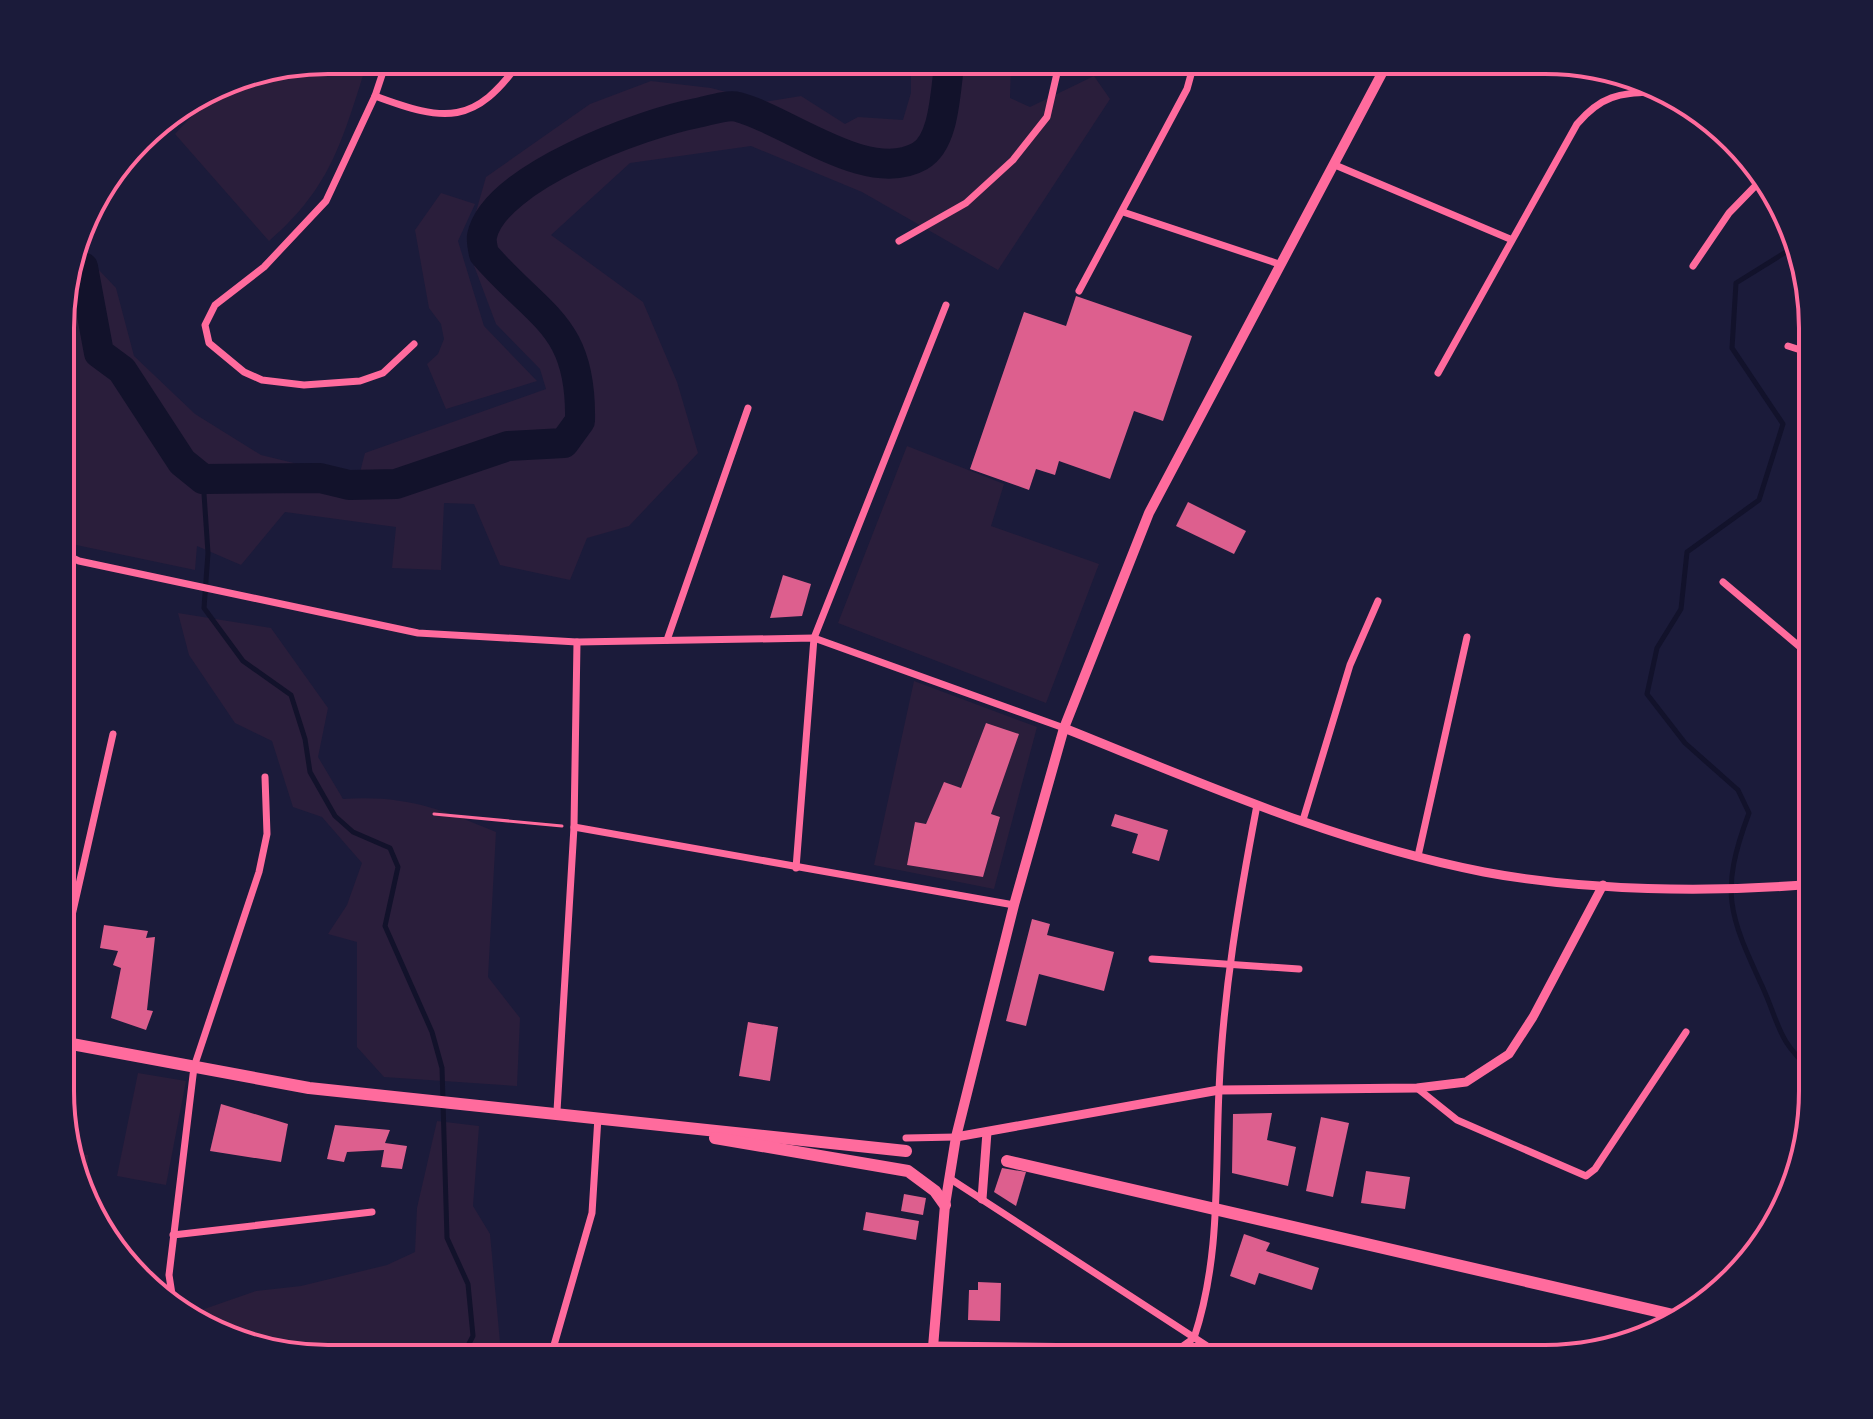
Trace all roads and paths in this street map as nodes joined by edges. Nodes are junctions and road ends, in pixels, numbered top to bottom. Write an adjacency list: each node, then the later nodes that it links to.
1 (382, 74): 7 (street)
2 (511, 74): 7 (street)
3 (1057, 75): 12 (street)
4 (1191, 75): 10 (street)
5 (1381, 75): 8 (main road)
6 (1642, 93): 11 (street)
7 (375, 96): 17 (street)
8 (1335, 165): 11 (street); 13 (main road)
9 (1755, 186): 14 (street)
10 (1123, 212): 13 (street); 15 (street)
11 (1510, 239): 20 (street)
12 (899, 241)
13 (1279, 264): 30 (main road)
14 (1693, 266)
15 (1079, 291)
16 (946, 305): 26 (street)
17 (414, 344)
18 (1788, 346): 19 (street)
19 (1799, 350)
20 (1438, 373)
21 (748, 408): 27 (street)
22 (74, 560): 28 (street)
23 (1723, 582): 29 (street)
24 (1378, 601): 35 (street)
25 (1467, 637): 37 (street)
26 (814, 638): 27 (street); 30 (street); 38 (street)
27 (667, 640): 28 (street)
28 (577, 642): 36 (street)
29 (1799, 646)
30 (1064, 728): 33 (street); 42 (main road)
31 (113, 734): 41 (street)
32 (265, 777): 48 (street)
33 (1257, 805): 35 (street); 44 (street)
34 (434, 814): 36 (path)
35 (1303, 820): 37 (street)
36 (574, 827): 38 (street); 51 (street)
37 (1418, 856): 39 (street)
38 (796, 868): 42 (street)
39 (1603, 885): 40 (street); 49 (street)
40 (1798, 885)
41 (75, 903)
42 (1014, 905): 55 (main road)
43 (1152, 959): 44 (street)
44 (1228, 964): 45 (street); 50 (street)
45 (1299, 969)
46 (1686, 1032): 49 (street)
47 (75, 1045): 48 (main road)
48 (194, 1067): 51 (main road); 63 (street)
49 (1417, 1088): 50 (street)
50 (1219, 1090): 54 (street); 61 (street)
51 (557, 1111): 52 (main road)
52 (598, 1117): 53 (main road); 67 (street)
53 (638, 1123): 56 (main road); 60 (main road)
54 (987, 1132): 55 (street); 59 (street)
55 (956, 1137): 56 (street); 58 (main road)
56 (906, 1144)
57 (1007, 1161): 61 (main road)
58 (949, 1178): 59 (street); 60 (main road)
59 (982, 1199): 66 (street)
60 (945, 1205): 68 (main road)
61 (1218, 1208): 65 (main road); 66 (street)
62 (372, 1212): 63 (street)
63 (173, 1235): 64 (street)
64 (171, 1290)
65 (1667, 1314)
66 (1194, 1338): 69 (street); 70 (street)
67 (554, 1344)
68 (933, 1345)
69 (1185, 1345)
70 (1205, 1345)

